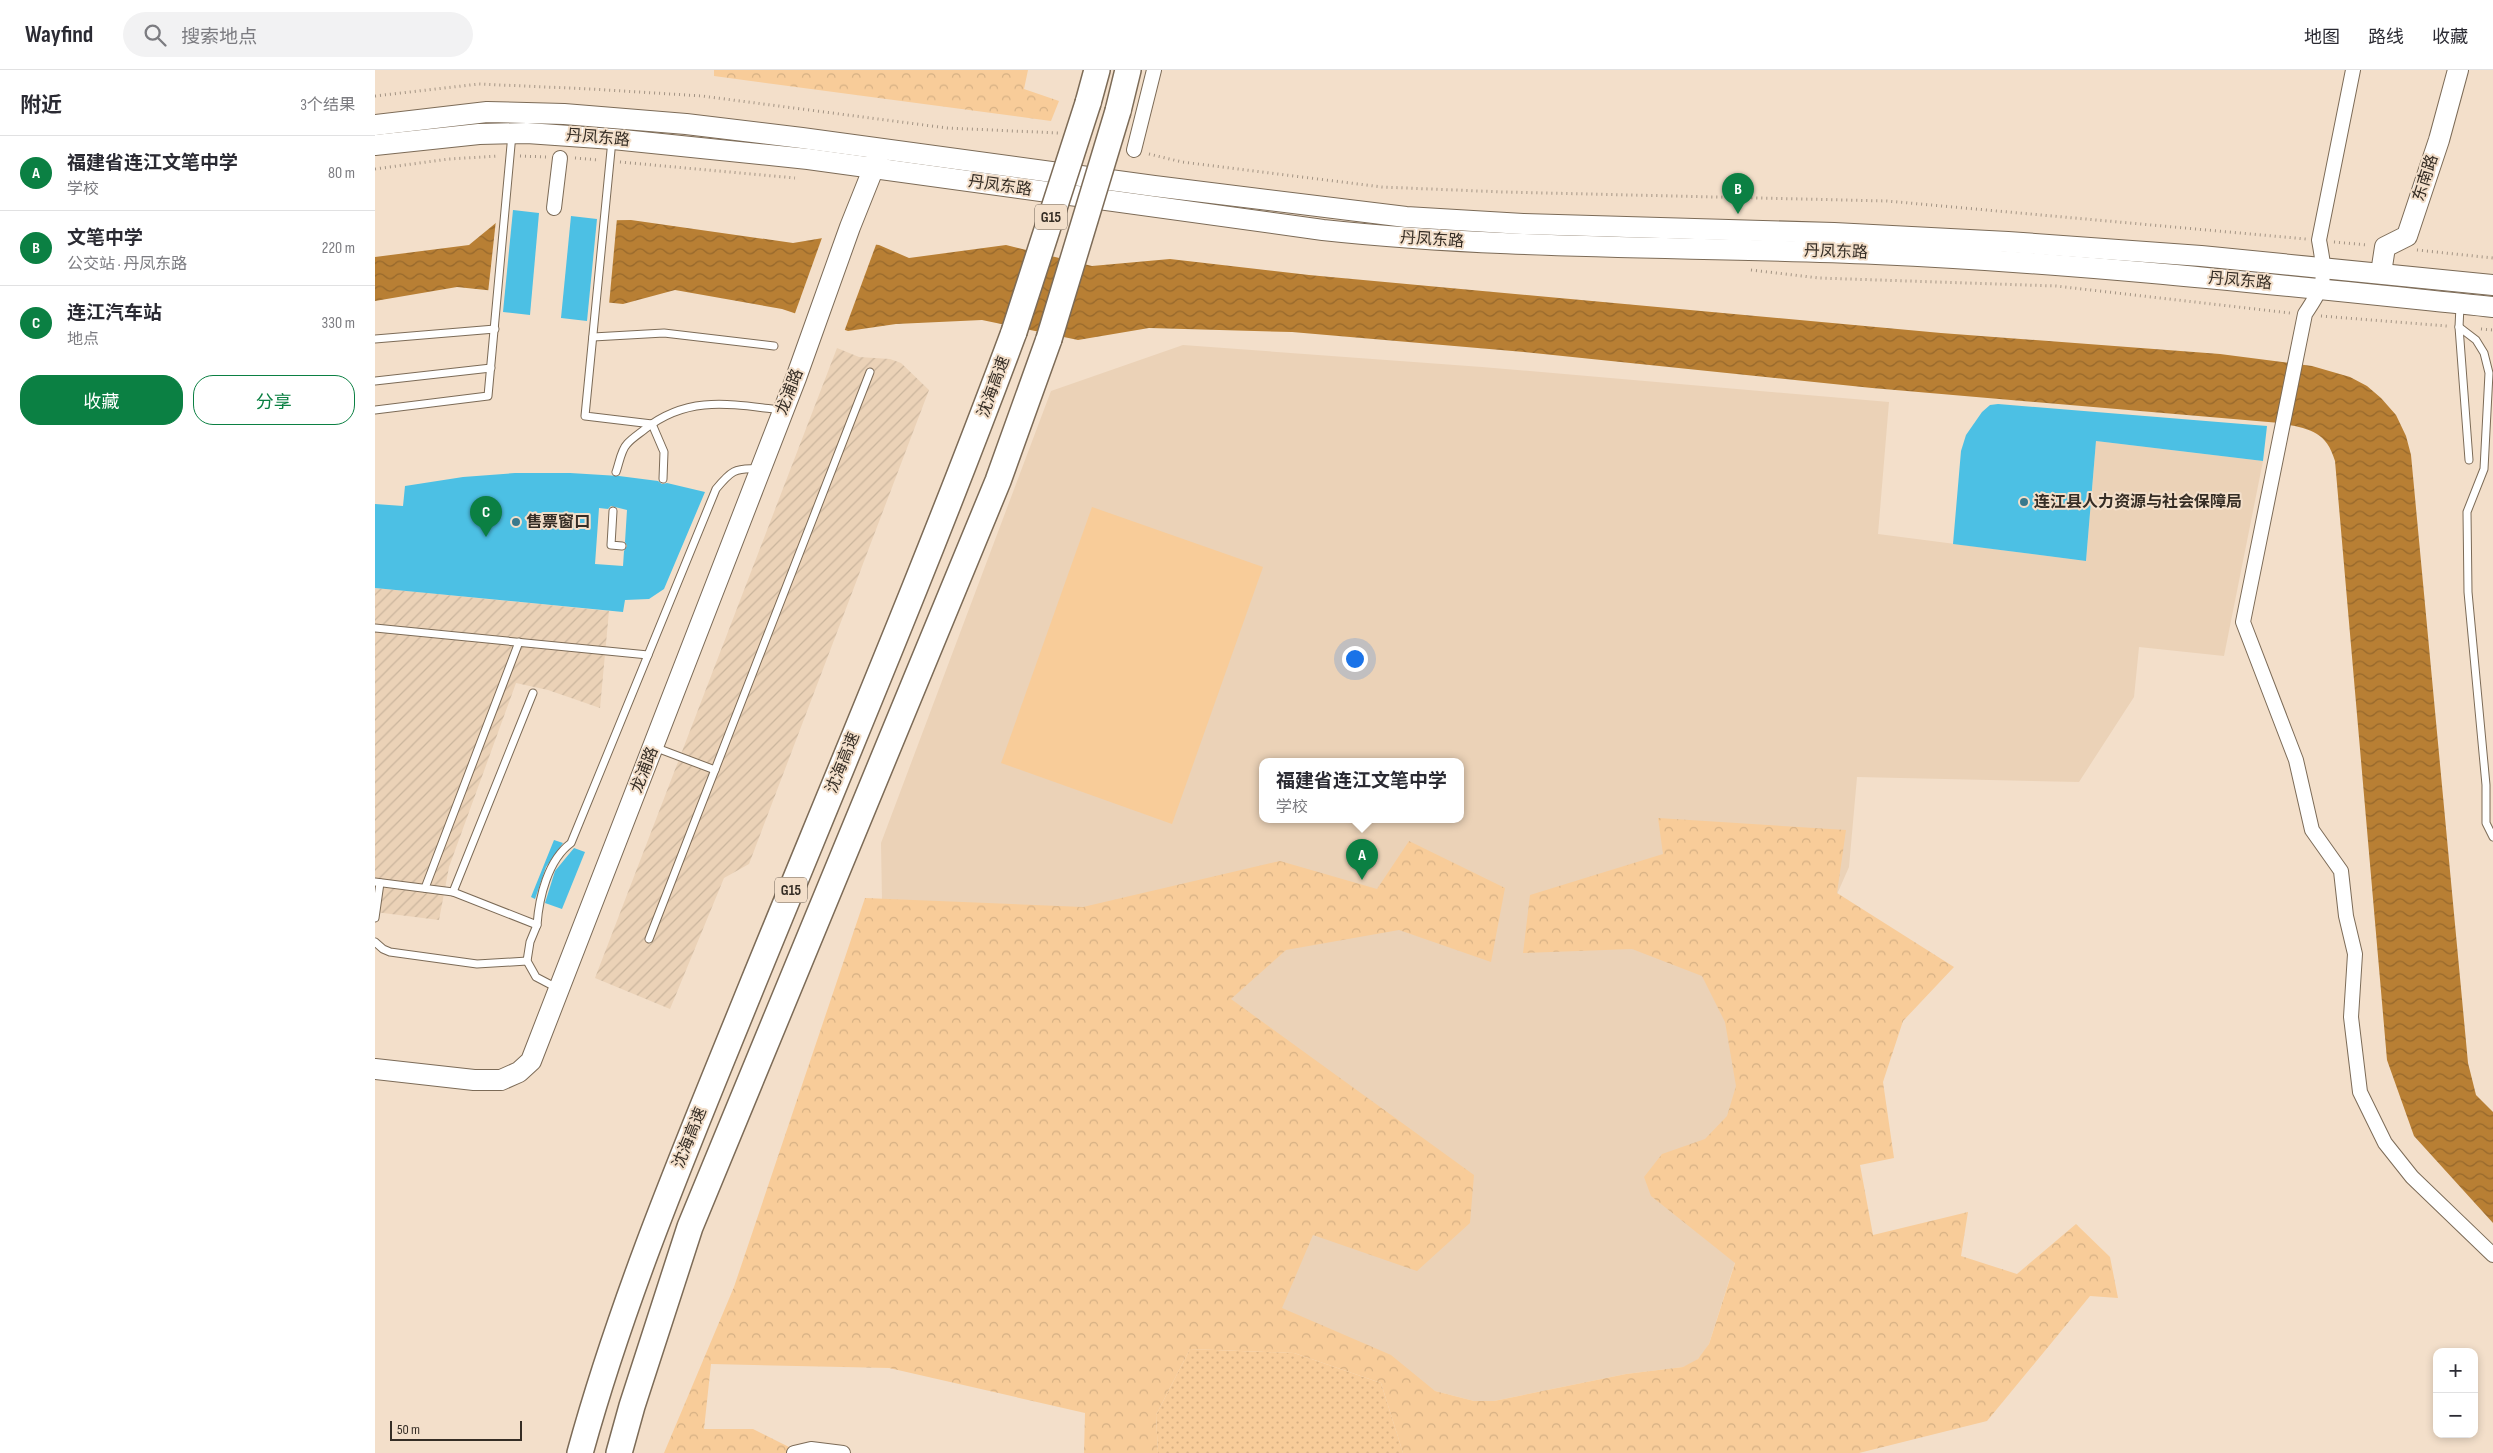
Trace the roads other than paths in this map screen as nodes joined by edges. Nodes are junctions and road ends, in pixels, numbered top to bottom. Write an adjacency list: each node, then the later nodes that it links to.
1 (1097, 70): 56 (highway, 沈海高速 / G15, bridge)
2 (1128, 70): 57 (highway, 沈海高速 / G15, bridge)
3 (1154, 70): 11 (street)
4 (2353, 70): 15 (street)
5 (2458, 70): 16 (main road, 东南路)
6 (375, 125): 10 (main road, 丹凤东路)
7 (512, 133): 8 (main road, 丹凤东路); 9 (main road, 丹凤东路); 22 (lane)
8 (613, 138): 13 (main road, 丹凤东路); 23 (lane)
9 (375, 145)
10 (881, 148): 13 (main road, 龙浦路); 15 (main road, 丹凤东路)
11 (1134, 150)
12 (560, 158): 14 (street)
13 (873, 168): 18 (main road, 丹凤东路); 30 (main road, 龙浦路)
14 (554, 208)
15 (2324, 268): 16 (main road, 丹凤东路); 18 (street)
16 (2381, 273): 17 (main road, 丹凤东路)
17 (2493, 285)
18 (2321, 290): 19 (main road, 丹凤东路); 55 (street)
19 (2460, 304): 20 (main road, 丹凤东路); 21 (lane)
20 (2493, 307)
21 (2459, 327): 32 (lane); 44 (lane)
22 (495, 329): 24 (lane); 26 (lane)
23 (593, 337): 25 (lane); 31 (lane)
24 (375, 339)
25 (774, 346)
26 (491, 368): 28 (lane); 29 (lane)
27 (869, 372): 43 (lane)
28 (375, 381)
29 (375, 410)
30 (783, 410): 31 (lane); 33 (main road, 龙浦路)
31 (652, 424): 34 (lane); 35 (lane)
32 (2469, 460)
33 (761, 470): 40 (lane); 42 (main road, 龙浦路)
34 (616, 472)
35 (663, 479)
36 (613, 511): 37 (lane)
37 (622, 546)
38 (375, 628): 39 (lane)
39 (519, 642): 40 (lane); 46 (lane)
40 (648, 655): 49 (lane)
41 (533, 693): 47 (lane)
42 (654, 746): 43 (lane); 53 (main road, 龙浦路)
43 (715, 770): 50 (lane)
44 (2493, 837)
45 (377, 882): 46 (lane); 48 (lane)
46 (425, 888): 47 (lane)
47 (453, 892): 49 (lane)
48 (375, 918)
49 (537, 925): 52 (lane)
50 (649, 939)
51 (375, 942): 52 (lane)
52 (527, 961): 53 (lane)
53 (559, 989): 54 (main road, 龙浦路)
54 (375, 1069)
55 (2493, 1255)
56 (580, 1453)
57 (619, 1453)
58 (794, 1453): 59 (street)
59 (843, 1453)

